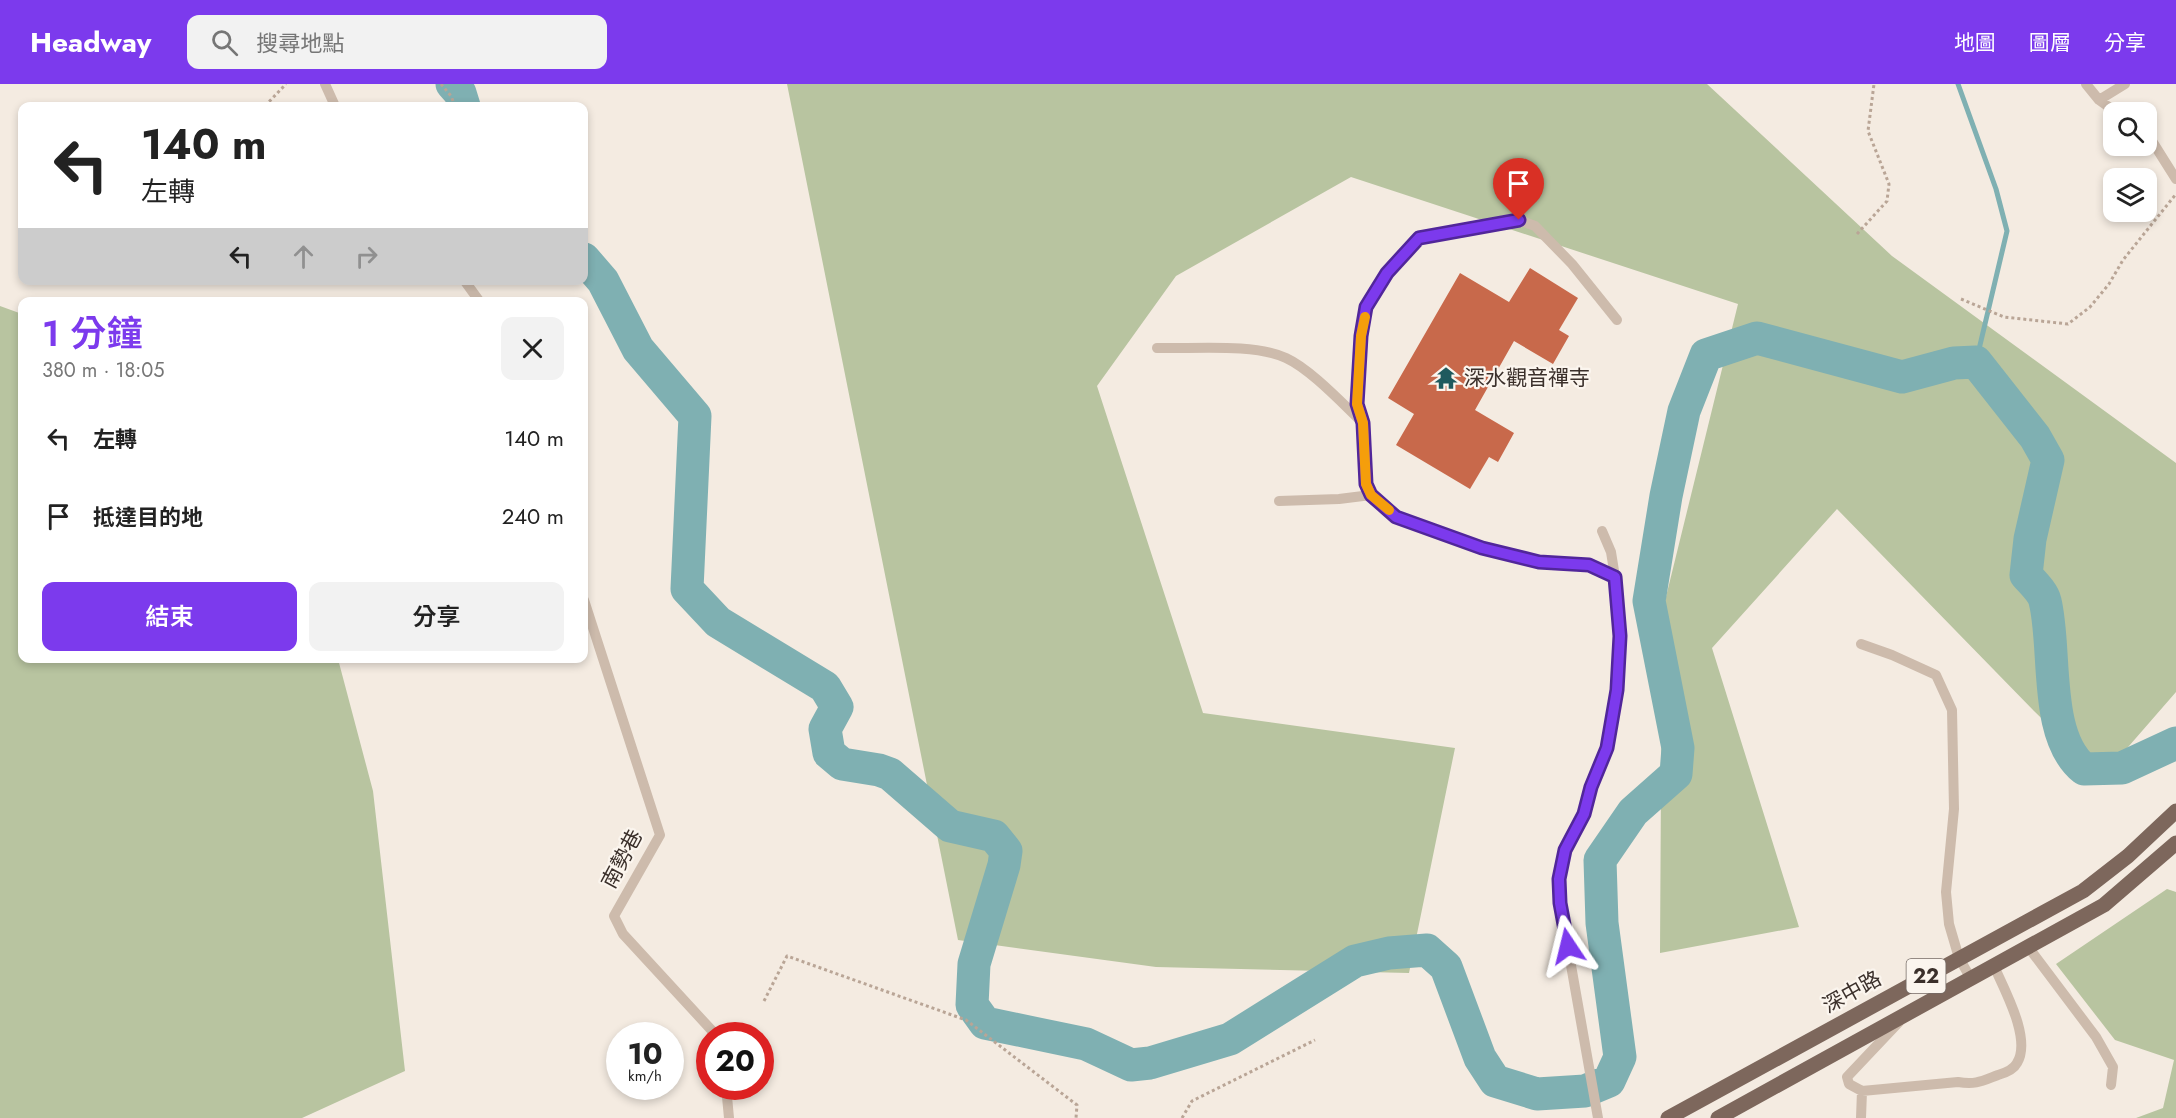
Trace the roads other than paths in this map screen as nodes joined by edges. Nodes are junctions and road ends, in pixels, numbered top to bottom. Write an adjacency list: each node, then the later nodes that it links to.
1 (325, 84): 5 (lane)
2 (2086, 84): 4 (lane)
3 (2125, 84): 4 (lane)
4 (2099, 100): 6 (lane)
5 (333, 102)
6 (2103, 103)
7 (2157, 149): 8 (lane)
8 (2176, 178)
9 (1617, 320): 11 (lane)
10 (1157, 348): 11 (lane)
11 (1363, 423): 12 (lane)
12 (1371, 495): 13 (lane); 15 (lane)
13 (1279, 501)
14 (1602, 531): 15 (lane)
15 (1615, 577): 30 (lane)
16 (588, 612): 25 (lane, 南勢巷)
17 (1861, 644): 21 (lane)
18 (2173, 814): 21 (main road, 深中路 / 22)
19 (2176, 843): 20 (main road, 22)
20 (2029, 948): 22 (main road, 22); 26 (lane)
21 (1959, 958): 23 (lane); 31 (main road, 深中路 / 22)
22 (1994, 966): 23 (main road, 22); 27 (lane)
23 (1970, 977): 24 (main road, 22)
24 (1910, 1011): 27 (lane); 32 (main road, 22)
25 (704, 1022)
26 (2111, 1085)
27 (1862, 1091): 33 (lane)
28 (727, 1100): 29 (lane)
29 (729, 1118)
30 (1598, 1118)
31 (1668, 1118)
32 (1718, 1118)
33 (1861, 1118)

